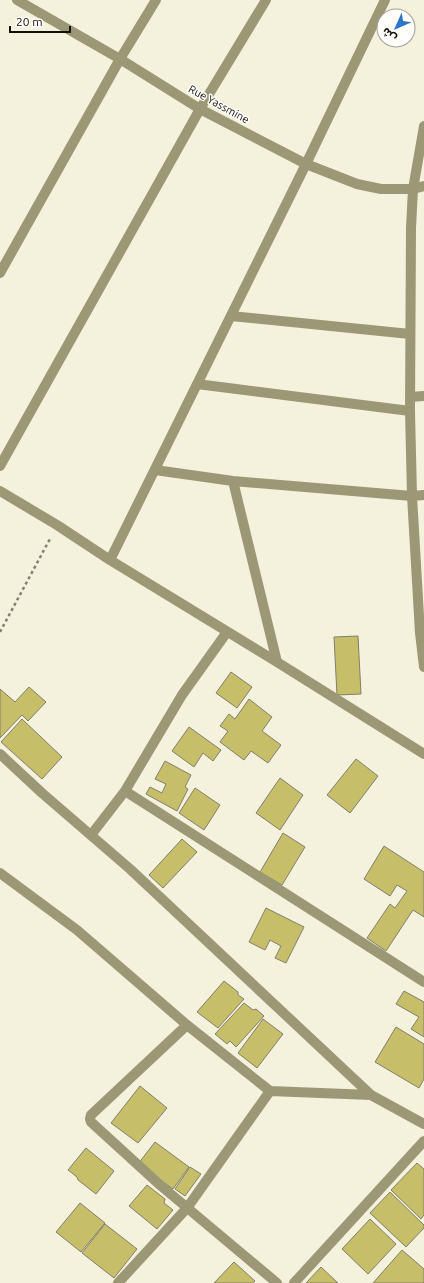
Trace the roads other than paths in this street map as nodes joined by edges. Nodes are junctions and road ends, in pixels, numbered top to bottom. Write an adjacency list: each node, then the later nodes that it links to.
1 (17, 0): 5 (street, Rue Yassmine)
2 (156, 0): 5 (street)
3 (266, 0): 6 (street)
4 (385, 0): 8 (street)
5 (120, 59): 6 (street, Rue Yassmine); 11 (street)
6 (200, 109): 8 (street, Rue Yassmine); 18 (street)
7 (424, 126): 10 (street)
8 (306, 164): 10 (street, Rue Yassmine); 12 (street)
9 (424, 186): 10 (street, Rue Yassmine)
10 (413, 189): 13 (street)
11 (0, 273)
12 (231, 316): 13 (street); 14 (street)
13 (410, 334): 16 (street)
14 (197, 384): 17 (street); 19 (street)
15 (424, 396): 16 (street)
16 (410, 397): 17 (street)
17 (410, 411): 23 (street)
18 (0, 466)
19 (155, 470): 20 (street); 24 (street)
20 (233, 481): 23 (street); 27 (street)
21 (0, 491): 24 (street)
22 (424, 495): 23 (street)
23 (412, 496): 26 (street)
24 (110, 560): 25 (street)
25 (228, 632): 27 (street); 31 (street)
26 (422, 632): 28 (street)
27 (277, 662): 30 (street)
28 (424, 667)
29 (0, 754): 32 (street)
30 (424, 754)
31 (125, 791): 32 (street); 34 (street)
32 (91, 835): 37 (street)
33 (0, 873): 35 (street)
34 (424, 982)
35 (187, 1025): 36 (street); 40 (street)
36 (270, 1091): 37 (street); 40 (street)
37 (371, 1095): 38 (street)
38 (424, 1124)
39 (424, 1140): 43 (street)
40 (186, 1208): 41 (street); 42 (street)
41 (118, 1283)
42 (277, 1283)
43 (294, 1283)

